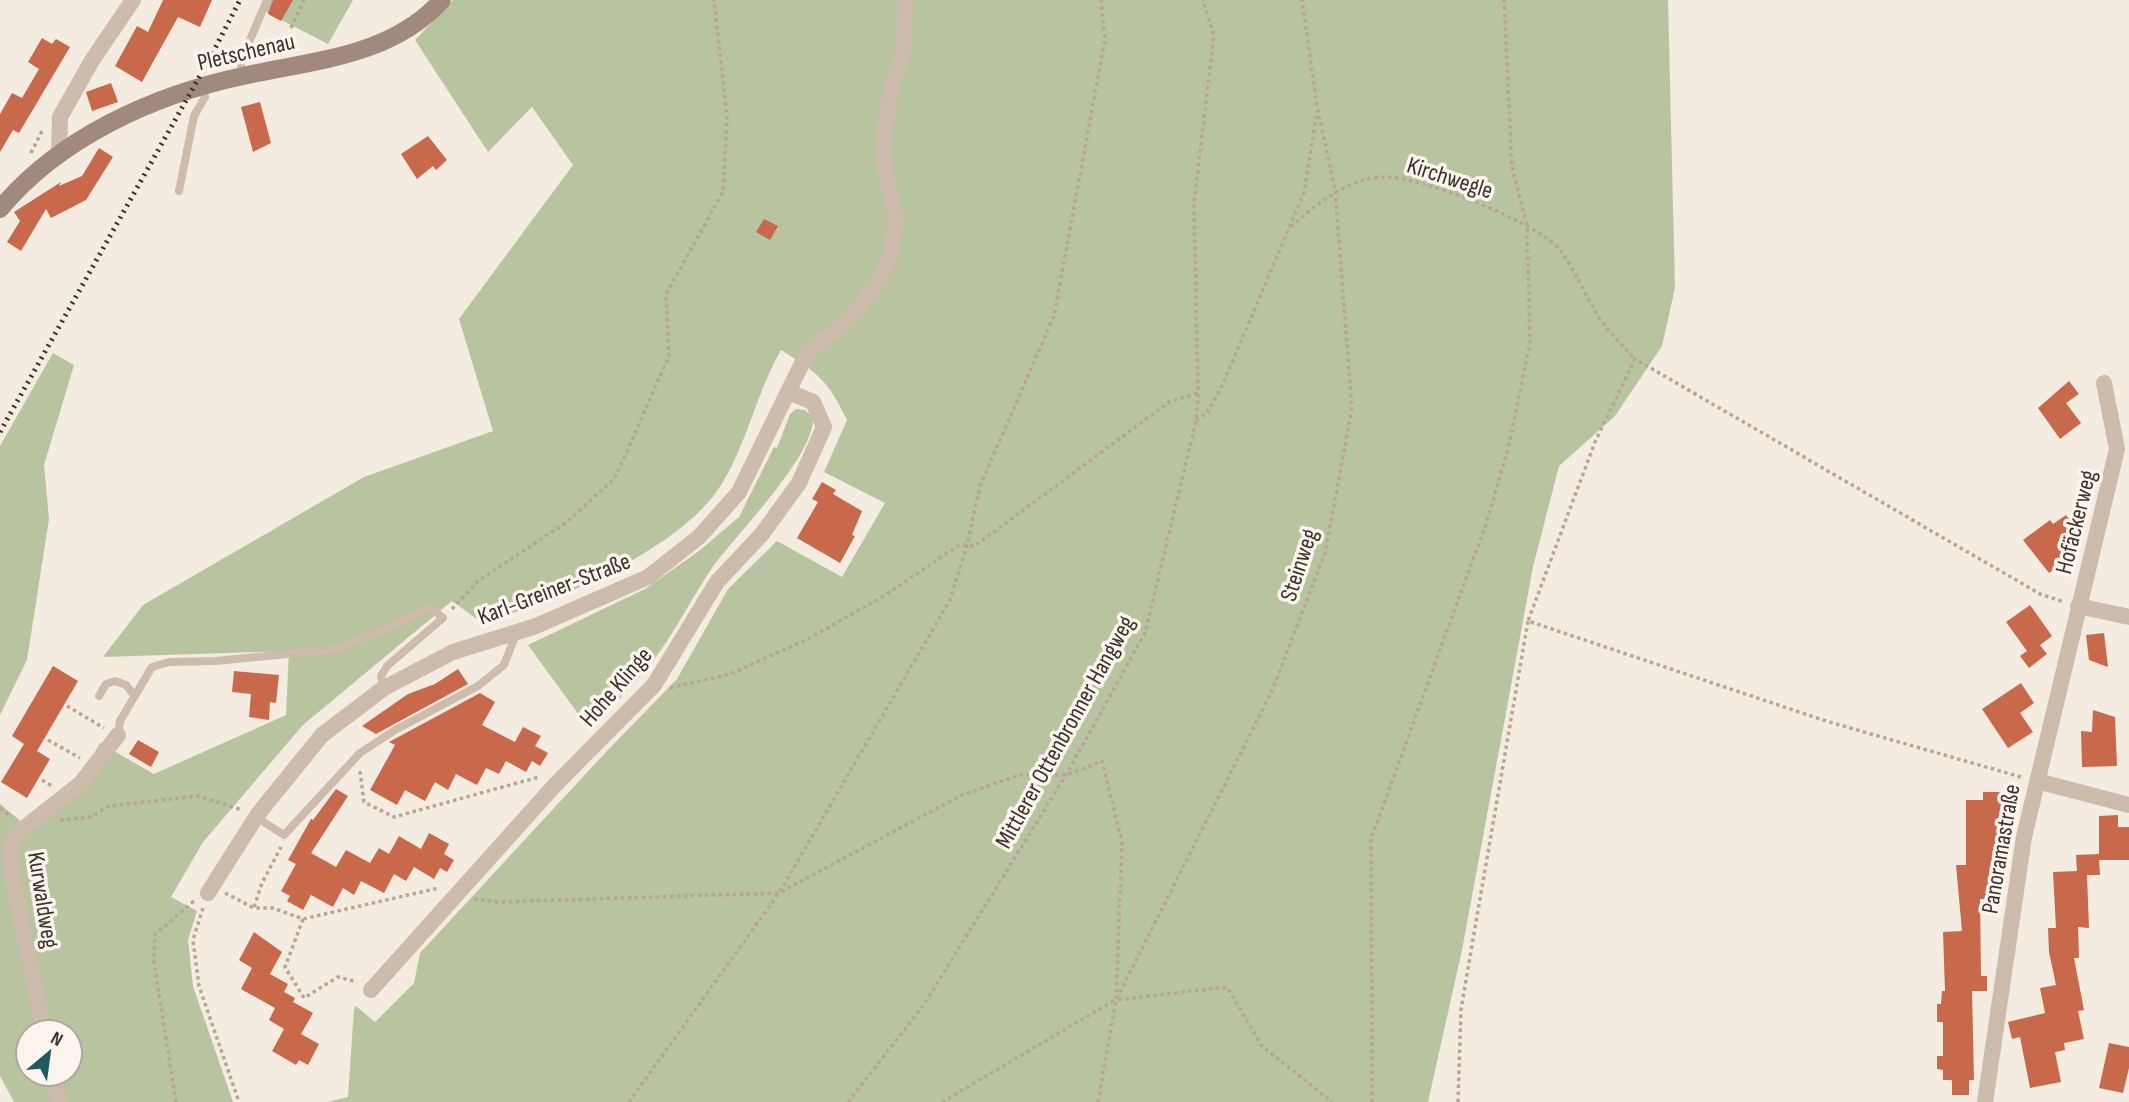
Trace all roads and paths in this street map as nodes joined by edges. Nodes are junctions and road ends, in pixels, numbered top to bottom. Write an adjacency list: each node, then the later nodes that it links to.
1 (133, 0): 15 (street)
2 (267, 0): 12 (lane)
3 (304, 0): 11 (path)
4 (442, 0): 12 (main road, Pletschenau)
5 (713, 0): 30 (path)
6 (906, 0): 23 (street, Karl-Greiner-Straße)
7 (1101, 0): 27 (path)
8 (1203, 0): 24 (path, Mittlerer Ottenbronner Hangweg)
9 (1302, 0): 14 (path, Steinweg)
10 (1504, 0): 19 (path)
11 (290, 28)
12 (241, 76): 13 (main road, Pletschenau)
13 (203, 87): 15 (main road, Pletschenau); 17 (lane)
14 (1317, 105): 16 (path, Steinweg); 20 (path)
15 (59, 153): 18 (main road, Pletschenau)
16 (1335, 190): 19 (path, Kirchwegle); 20 (path, Kirchwegle); 57 (path, Steinweg)
17 (179, 191)
18 (0, 209)
19 (1527, 225): 21 (path, Kirchwegle); 66 (path)
20 (1291, 227): 25 (path)
21 (1635, 359): 28 (path, Kirchwegle); 31 (path)
22 (2104, 383): 26 (street, Hofäckerweg)
23 (789, 392): 32 (street, Karl-Greiner-Straße); 33 (street, Hohe Klinge)
24 (1198, 393): 25 (path, Mittlerer Ottenbronner Hangweg); 27 (path)
25 (1196, 421): 42 (path, Mittlerer Ottenbronner Hangweg)
26 (2123, 449): 28 (street, Hofäckerweg)
27 (967, 545): 33 (path); 51 (path)
28 (2078, 606): 29 (street); 44 (street, Panoramastraße)
29 (2129, 617)
30 (443, 618): 34 (lane); 36 (lane)
31 (1528, 621): 44 (path); 67 (path)
32 (517, 631): 34 (street, Karl-Greiner-Straße); 48 (lane)
33 (654, 685): 52 (street, Hohe Klinge)
34 (384, 688): 46 (street, Karl-Greiner-Straße)
35 (99, 696): 36 (lane)
36 (135, 696): 38 (lane)
37 (67, 706): 38 (path)
38 (118, 735): 40 (street, Kurwaldweg)
39 (48, 740): 40 (path)
40 (94, 766): 47 (street, Kurwaldweg)
41 (360, 769): 43 (path)
42 (1066, 775): 51 (path); 57 (path); 62 (path, Mittlerer Ottenbronner Hangweg)
43 (537, 777)
44 (2037, 781): 45 (street); 68 (street, Panoramastraße)
45 (2129, 805)
46 (257, 816): 47 (path); 48 (lane); 50 (street, Karl-Greiner-Straße)
47 (37, 817): 58 (street, Kurwaldweg)
48 (284, 835): 53 (path)
49 (439, 888): 54 (path)
50 (215, 892): 53 (path); 59 (path); 60 (path)
51 (779, 893): 52 (path); 61 (path)
52 (456, 897): 56 (street, Hohe Klinge)
53 (254, 908): 54 (path)
54 (303, 919): 55 (path)
55 (338, 977)
56 (371, 990)
57 (1116, 1000): 63 (path); 64 (path, Steinweg); 65 (path)
58 (41, 1018)
59 (176, 1102)
60 (239, 1102)
61 (629, 1102)
62 (848, 1102)
63 (942, 1102)
64 (1098, 1102)
65 (1332, 1102)
66 (1372, 1102)
67 (1458, 1102)
68 (1985, 1102)

